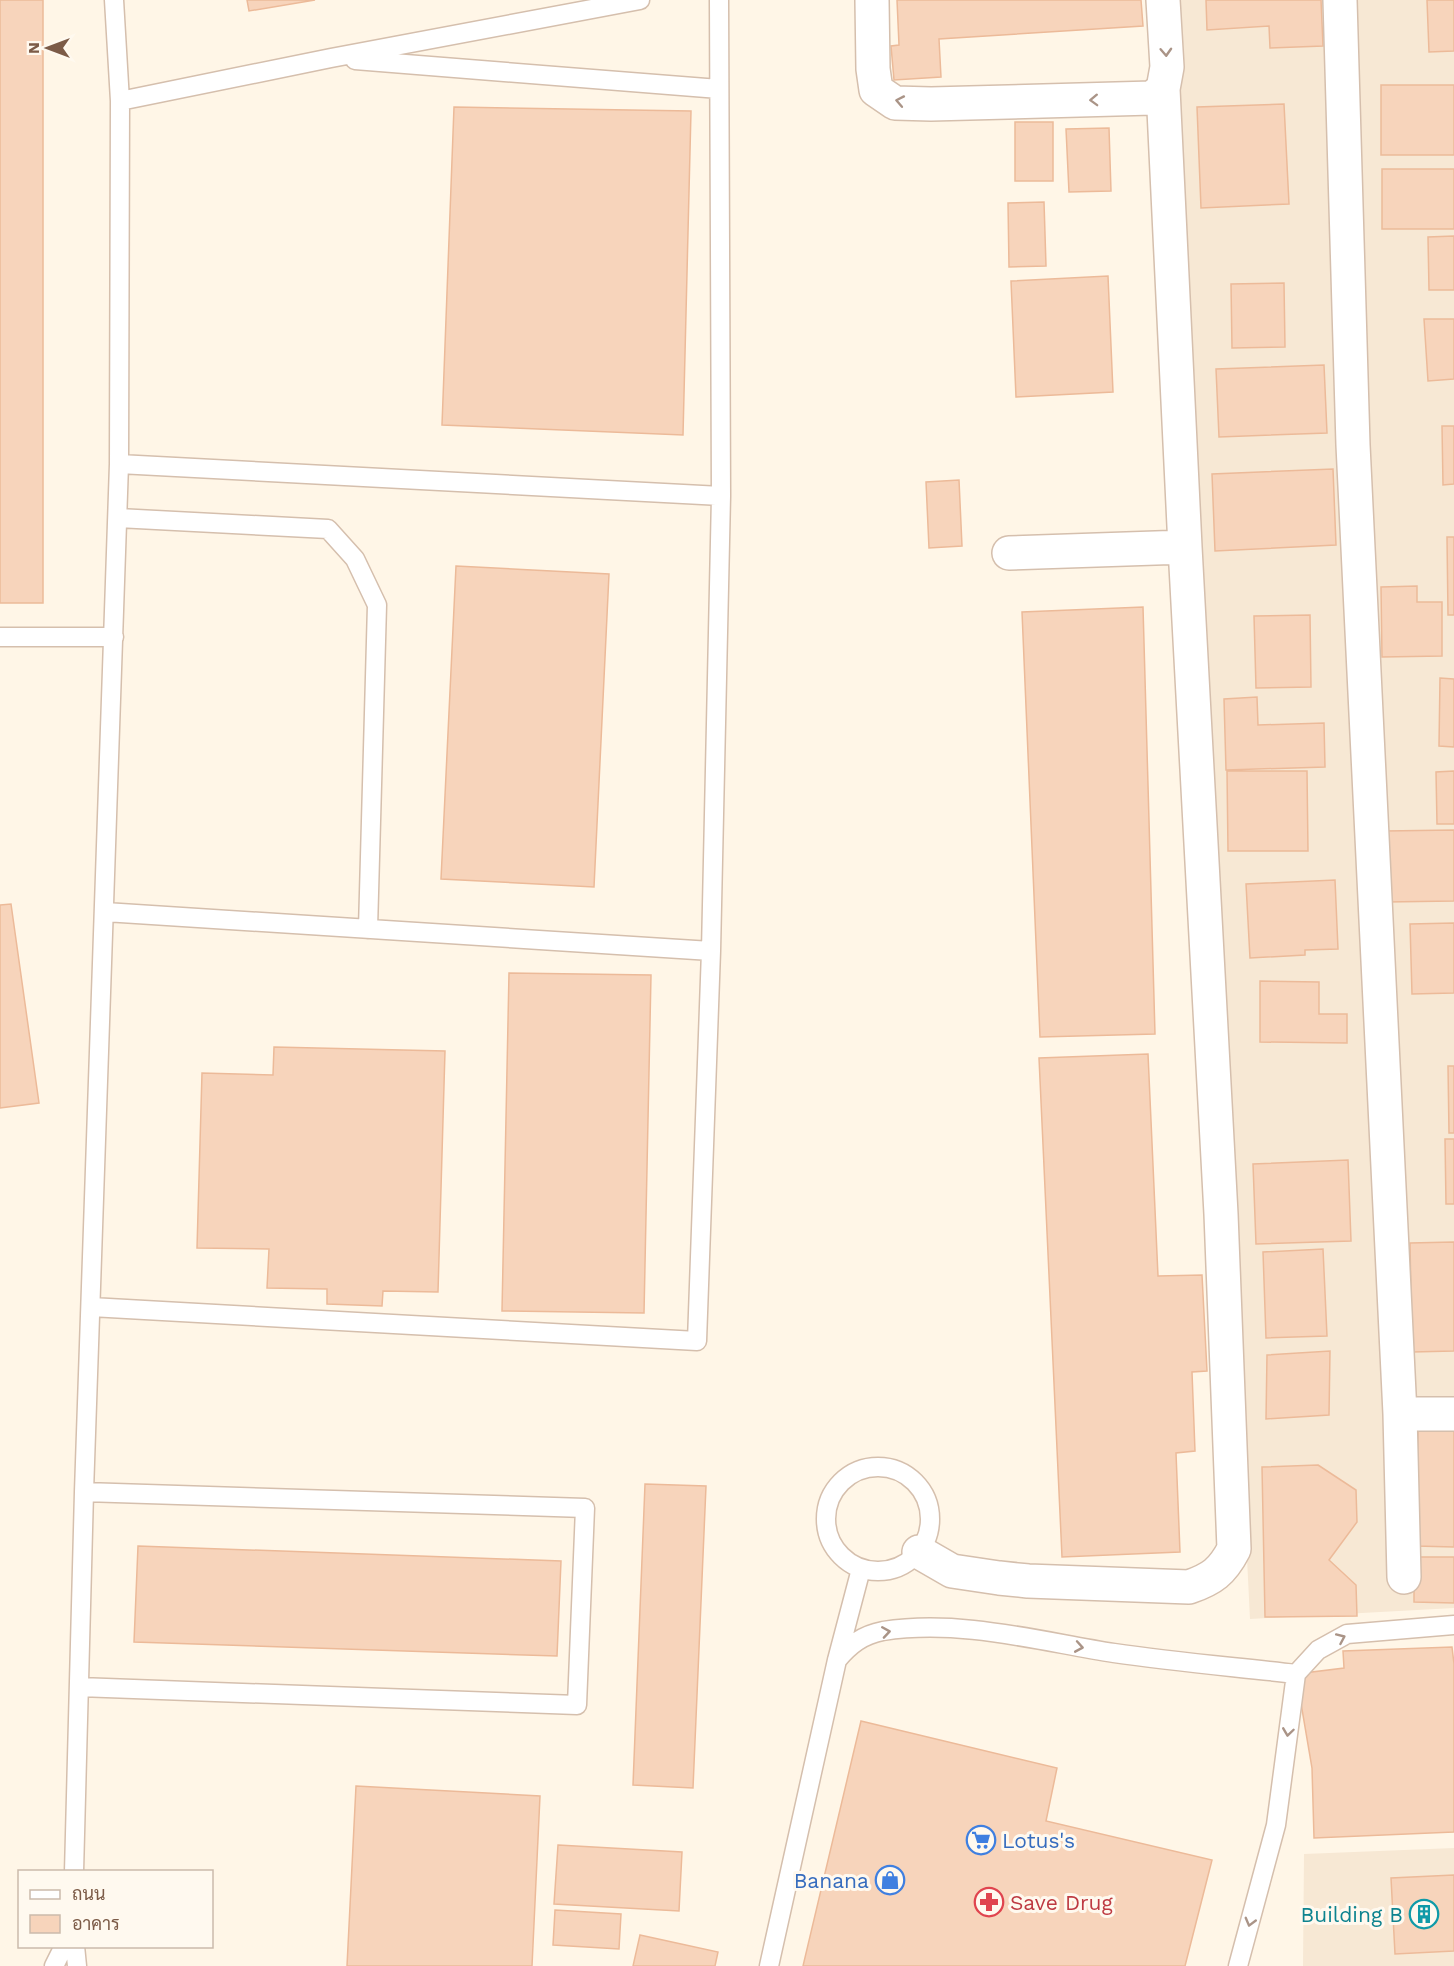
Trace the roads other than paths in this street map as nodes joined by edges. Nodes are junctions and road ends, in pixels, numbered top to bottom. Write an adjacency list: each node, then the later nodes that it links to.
1 (114, 0): 10 (lane)
2 (640, 0): 7 (lane)
3 (718, 0): 8 (lane)
4 (872, 0): 9 (street, one-way to 4)
5 (1163, 0): 9 (street, one-way to 9)
6 (1340, 0): 22 (street)
7 (331, 58): 8 (lane); 10 (lane)
8 (718, 89): 12 (lane)
9 (1163, 89): 14 (street)
10 (120, 101): 11 (lane)
11 (119, 464): 12 (lane); 13 (lane)
12 (721, 496): 20 (lane)
13 (118, 518): 17 (lane); 19 (lane)
14 (1185, 547): 15 (street); 25 (street)
15 (1010, 553)
16 (0, 637): 17 (lane)
17 (114, 637): 18 (lane)
18 (105, 912): 19 (lane); 21 (lane)
19 (368, 929): 20 (lane)
20 (711, 951): 21 (lane)
21 (91, 1307): 24 (lane)
22 (1400, 1414): 23 (street); 27 (street)
23 (1454, 1414)
24 (84, 1492): 31 (lane); 31 (lane)
25 (919, 1552): 26 (lane); 26 (lane)
26 (861, 1569): 29 (lane)
27 (1404, 1577)
28 (1454, 1625): 30 (lane, one-way to 28)
29 (837, 1660): 30 (lane, one-way to 30); 37 (lane)
30 (1296, 1674): 38 (lane, one-way to 38)
31 (79, 1687): 32 (lane)
32 (74, 1870)
33 (63, 1948): 35 (lane)
34 (75, 1948): 36 (lane)
35 (54, 1966)
36 (77, 1966)
37 (769, 1966)
38 (1238, 1966)

